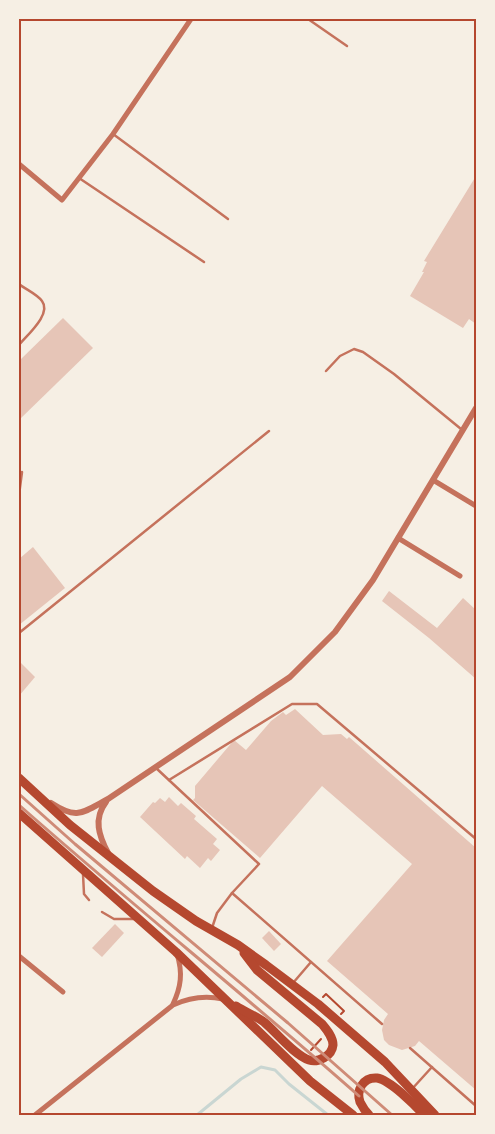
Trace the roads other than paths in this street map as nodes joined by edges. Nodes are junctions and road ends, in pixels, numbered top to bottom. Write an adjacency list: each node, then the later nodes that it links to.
1 (191, 19): 4 (street)
2 (308, 19): 3 (lane)
3 (346, 46)
4 (114, 134): 6 (street); 7 (lane)
5 (19, 164): 6 (street)
6 (79, 178): 8 (lane)
7 (228, 220)
8 (204, 262)
9 (19, 284): 10 (lane)
10 (19, 345)
11 (326, 371): 14 (lane)
12 (476, 408): 14 (street)
13 (269, 431): 21 (lane)
14 (463, 431): 16 (street)
15 (22, 472): 17 (lane)
16 (433, 480): 18 (street); 19 (street)
17 (19, 494)
18 (476, 506)
19 (398, 538): 20 (street); 22 (street)
20 (460, 576)
21 (19, 633)
22 (154, 767): 24 (lane); 26 (street)
23 (19, 778): 25 (main road)
24 (169, 780): 28 (lane); 31 (lane)
25 (38, 795): 26 (street); 29 (main road)
26 (108, 799): 29 (street)
27 (19, 814): 30 (main road)
28 (476, 838)
29 (111, 858): 35 (main road)
30 (83, 870): 32 (lane); 34 (main road)
31 (232, 893): 35 (lane); 39 (lane)
32 (89, 900)
33 (102, 912): 34 (lane)
34 (139, 919): 37 (main road)
35 (212, 930): 36 (main road)
36 (238, 945): 40 (main road); 42 (main road)
37 (176, 952): 42 (main road); 43 (street)
38 (19, 956): 41 (street)
39 (311, 962): 40 (lane); 44 (lane)
40 (292, 984): 47 (main road)
41 (64, 992)
42 (223, 999): 43 (street); 50 (main road)
43 (173, 1005): 49 (street)
44 (382, 1024)
45 (410, 1048): 46 (lane)
46 (432, 1067): 47 (lane); 48 (lane)
47 (411, 1090): 53 (main road)
48 (476, 1106)
49 (34, 1115)
50 (353, 1115)
51 (368, 1115): 52 (main road)
52 (424, 1115)
53 (435, 1115)

